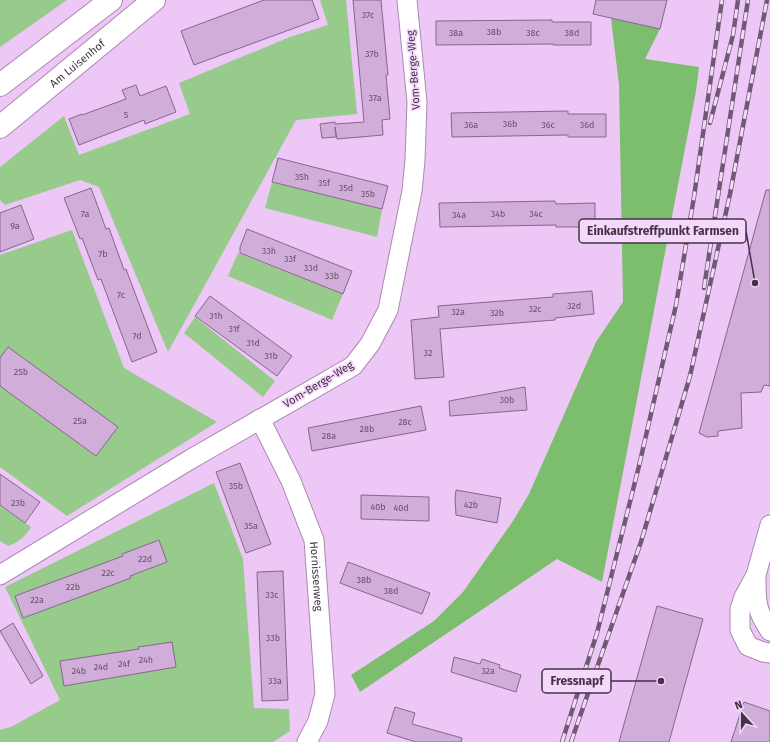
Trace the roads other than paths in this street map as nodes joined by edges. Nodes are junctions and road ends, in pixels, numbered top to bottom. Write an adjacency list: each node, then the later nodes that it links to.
1 (111, 0): 4 (main road)
2 (154, 0): 5 (main road, Am Luisenhof)
3 (407, 0): 6 (street, Vom-Berge-Weg)
4 (0, 85)
5 (0, 127)
6 (260, 419): 8 (street, Vom-Berge-Weg); 14 (street, Hornissenweg)
7 (770, 526): 9 (street)
8 (0, 575)
9 (756, 575): 10 (street); 11 (street)
10 (756, 603): 11 (street); 12 (street)
11 (740, 630): 13 (street)
12 (770, 631)
13 (770, 653)
14 (307, 742)

